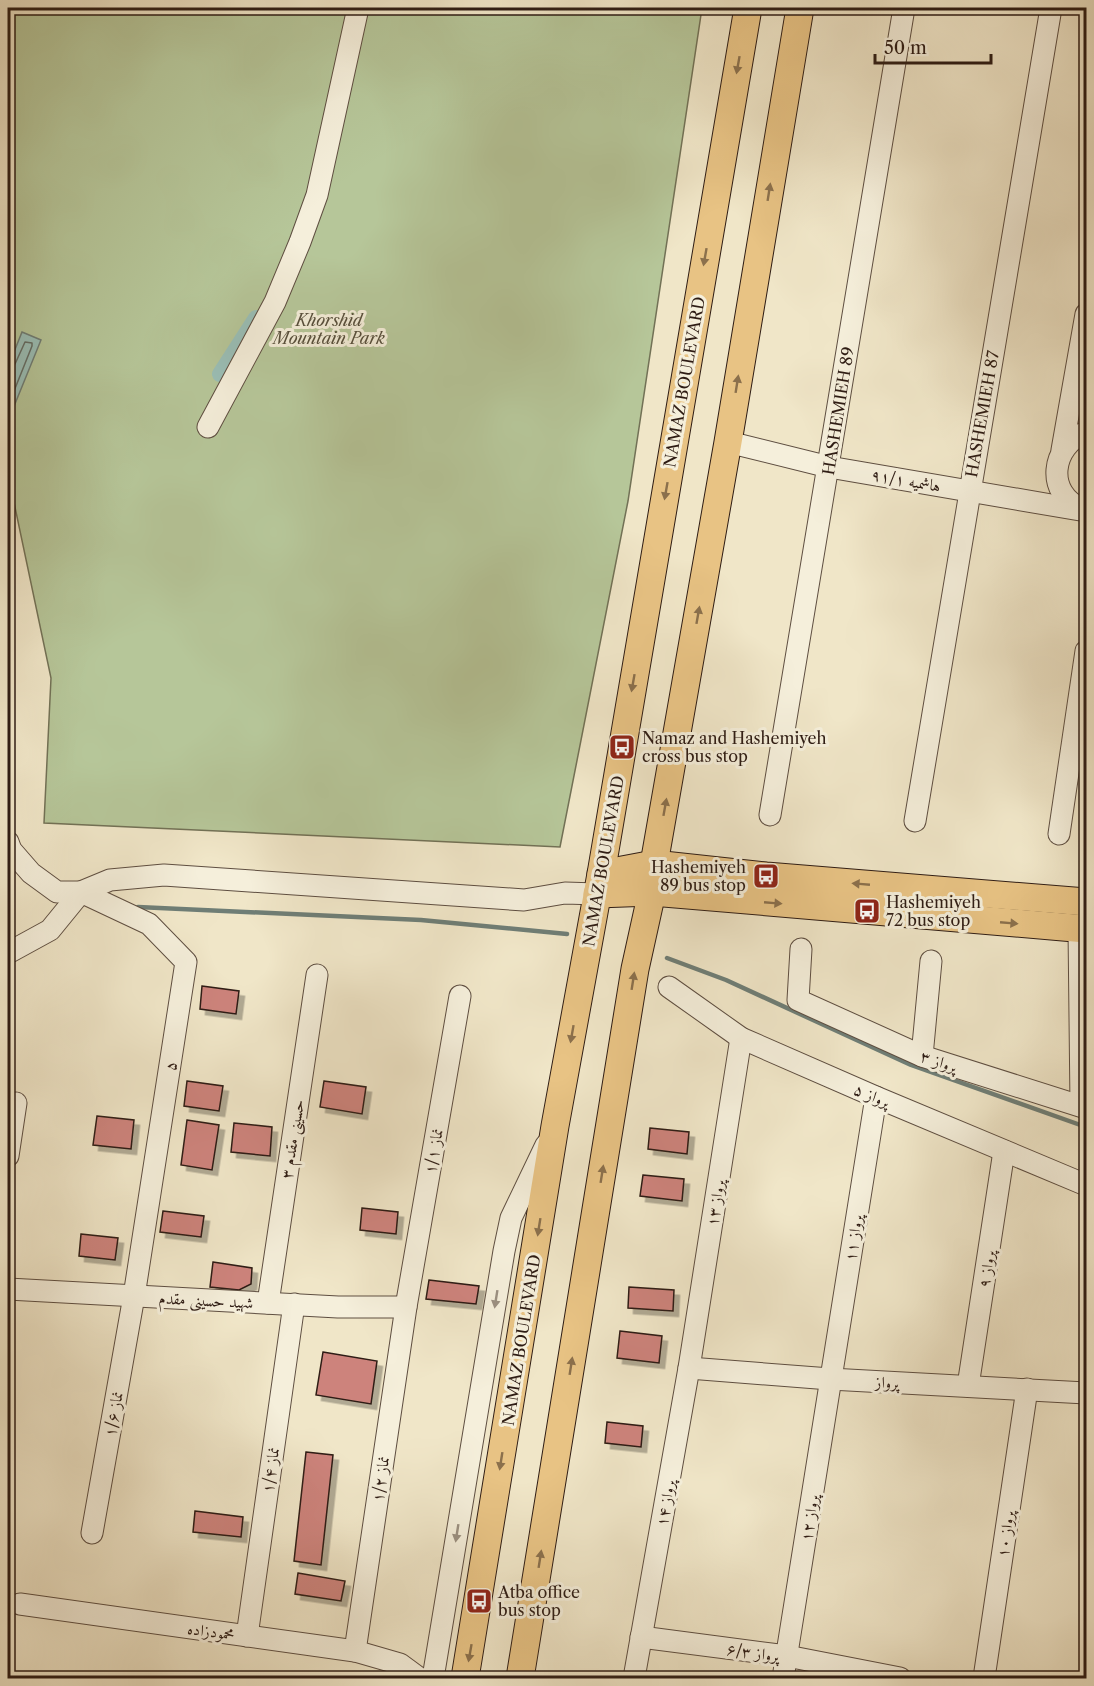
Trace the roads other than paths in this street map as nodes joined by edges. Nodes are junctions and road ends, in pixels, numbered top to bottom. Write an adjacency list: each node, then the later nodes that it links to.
1 (748, 8): 20 (main road, NAMAZ BOULEVARD, one-way to 20)
2 (800, 8): 9 (main road, one-way to 2)
3 (904, 8): 11 (street, HASHEMIEH 89)
4 (1051, 8): 12 (street, HASHEMIEH 87)
5 (356, 16): 7 (street)
6 (1086, 314): 10 (street)
7 (208, 427)
8 (1086, 432): 10 (street)
9 (728, 442): 11 (street, هاشمیه ۹۱/۱); 19 (main road, one-way to 9)
10 (1062, 450): 13 (street)
11 (829, 467): 12 (street, هاشمیه ۹۱/۱); 15 (street, HASHEMIEH 89)
12 (969, 491): 13 (street, هاشمیه ۹۱/۱); 16 (street, HASHEMIEH 87)
13 (1086, 511)
14 (1086, 651): 17 (street)
15 (770, 815)
16 (915, 820)
17 (1059, 834)
18 (8, 842): 21 (street)
19 (654, 864): 20 (main road); 22 (main road); 23 (main road, one-way to 19)
20 (599, 884): 21 (street); 22 (main road); 36 (main road, NAMAZ BOULEVARD, one-way to 36)
21 (81, 892): 26 (street); 41 (street, ۵)
22 (652, 892): 24 (main road, one-way to 24); 61 (main road, one-way to 22)
23 (1086, 902)
24 (1083, 929): 35 (street)
25 (801, 949): 32 (street, پرواز ۳)
26 (8, 954)
27 (931, 961): 32 (street)
28 (317, 975): 42 (street, حسینی مقدم ۳)
29 (669, 987): 31 (street, پرواز ۵)
30 (460, 996): 44 (street, نماز ۱/۱)
31 (741, 1038): 33 (street, پرواز ۵); 45 (street, پرواز ۱۳)
32 (922, 1056): 35 (street, پرواز ۳)
33 (876, 1097): 37 (street, پرواز ۵); 46 (street, پرواز ۱۱)
34 (16, 1103): 38 (street)
35 (1084, 1107)
36 (555, 1126): 54 (street, one-way to 54); 60 (main road, NAMAZ BOULEVARD, one-way to 60)
37 (1004, 1151): 39 (street, پرواز ۵); 47 (street, پرواز ۹)
38 (8, 1156)
39 (1086, 1185)
40 (8, 1289): 41 (street, شهید حسینی مقدم)
41 (134, 1296): 42 (street, شهید حسینی مقدم); 50 (street, نماز ۱/۶)
42 (268, 1303): 43 (street, شهید حسینی مقدم)
43 (294, 1304): 44 (street, شهید حسینی مقدم); 52 (street, نماز ۱/۴)
44 (406, 1307): 55 (street, نماز ۱/۲)
45 (688, 1368): 46 (street, پرواز); 53 (street, پرواز ۱۴)
46 (830, 1379): 47 (street, پرواز); 56 (street, پرواز ۱۲)
47 (968, 1386): 48 (street, پرواز)
48 (1027, 1389): 49 (street, پرواز); 65 (street, پرواز ۱۰)
49 (1086, 1393)
50 (92, 1533)
51 (20, 1604): 52 (street, محمودزاده)
52 (247, 1636): 55 (street, محمودزاده)
53 (641, 1637): 56 (street, پرواز ۶/۳); 62 (street, پرواز ۱۴)
54 (439, 1645): 57 (street); 59 (street)
55 (355, 1651): 57 (street, محمودزاده)
56 (787, 1656): 63 (street, پرواز ۱۲); 64 (street, پرواز ۶/۳)
57 (400, 1664): 58 (street, محمودزاده)
58 (419, 1678)
59 (433, 1678)
60 (465, 1678)
61 (520, 1678)
62 (634, 1678)
63 (783, 1678)
64 (900, 1678)
65 (984, 1678)

